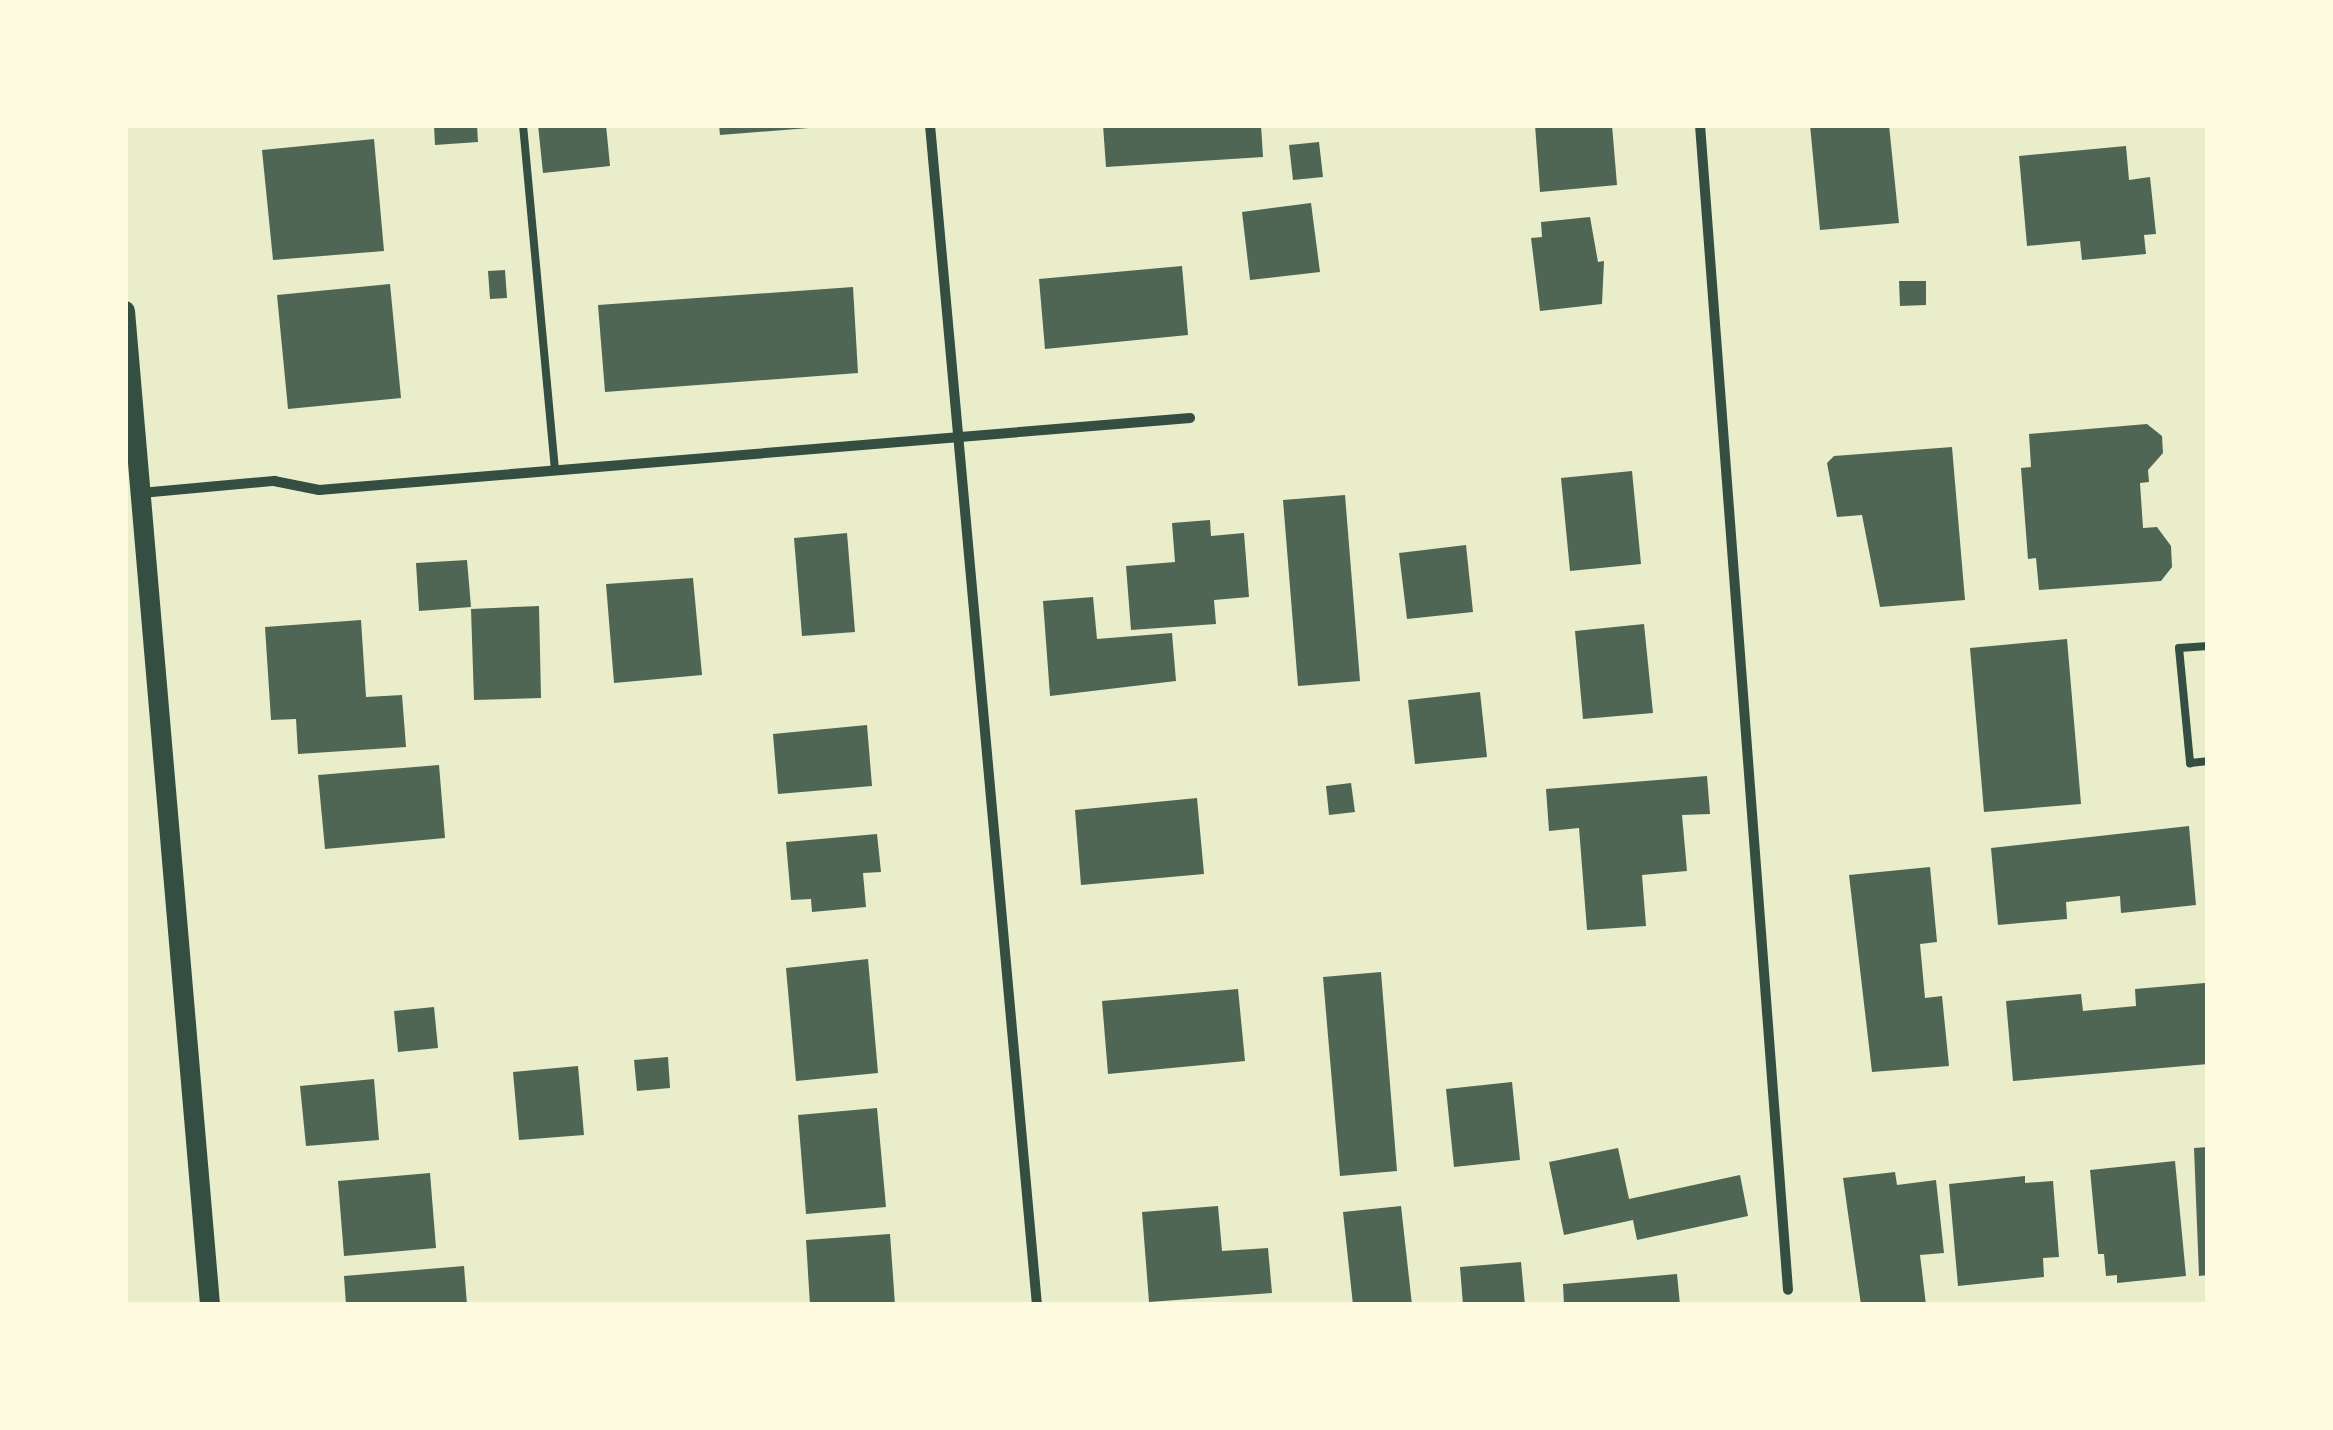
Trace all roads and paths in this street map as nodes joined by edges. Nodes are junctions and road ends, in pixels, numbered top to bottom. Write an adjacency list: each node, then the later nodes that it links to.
1 (523, 125): 7 (lane)
2 (930, 125): 6 (street)
3 (1700, 125): 11 (street)
4 (125, 311): 8 (main road)
5 (1190, 418): 6 (street)
6 (958, 437): 7 (street); 13 (street)
7 (556, 471): 8 (street)
8 (140, 492): 12 (main road)
9 (2208, 646): 10 (lane)
10 (2208, 761)
11 (1788, 1290)
12 (210, 1305)
13 (1037, 1305)

